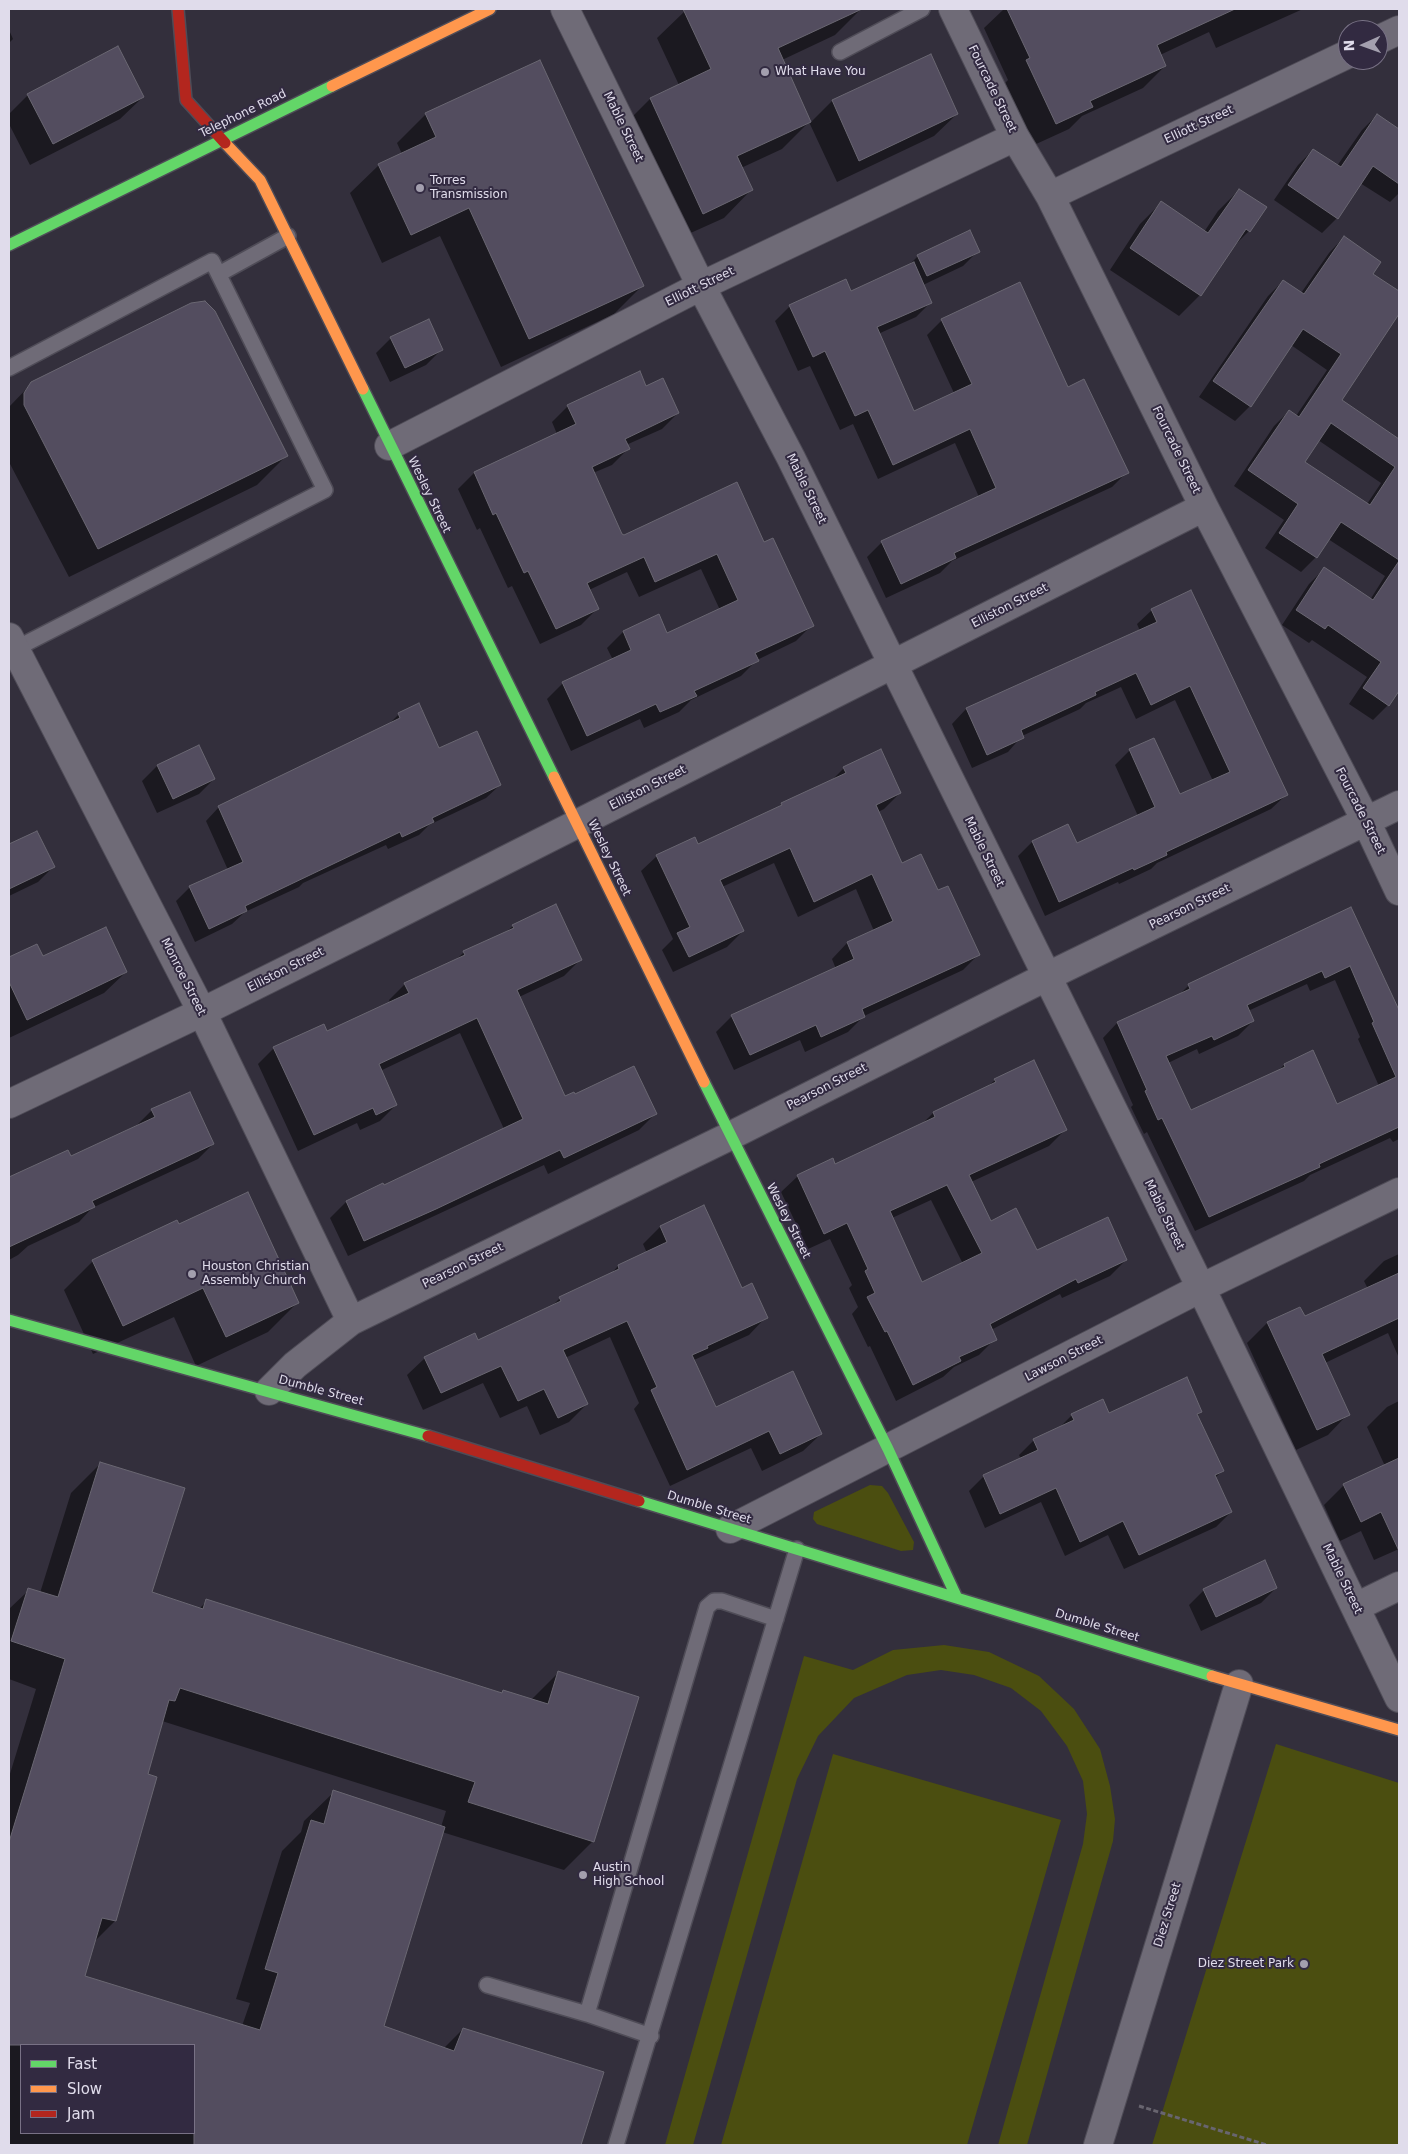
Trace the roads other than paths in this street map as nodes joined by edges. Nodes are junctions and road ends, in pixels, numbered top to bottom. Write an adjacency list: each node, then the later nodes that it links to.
1 (178, 9): 9 (street, Wesley Street)
2 (490, 9): 9 (street, Telephone Road)
3 (565, 9): 14 (street, Mable Street)
4 (922, 9): 6 (lane)
5 (953, 9): 8 (street, Fourcade Street)
6 (840, 52)
7 (1338, 59): 10 (street, Elliott Street)
8 (1015, 137): 10 (street, Fourcade Street); 14 (street, Elliott Street)
9 (223, 139): 11 (street, Wesley Street); 12 (street, Telephone Road)
10 (1050, 196): 17 (street, Fourcade Street)
11 (288, 236): 13 (lane); 16 (street, Wesley Street)
12 (9, 245)
13 (219, 274): 15 (lane); 18 (lane)
14 (701, 286): 16 (street, Elliott Street); 19 (street, Mable Street)
15 (9, 368)
16 (389, 446): 22 (street, Wesley Street)
17 (1204, 507): 19 (street, Elliston Street); 21 (street, Fourcade Street)
18 (11, 645): 25 (street, Monroe Street)
19 (892, 664): 22 (street, Elliston Street); 24 (street, Mable Street)
20 (1399, 805): 21 (street, Pearson Street)
21 (1366, 821): 23 (street, Fourcade Street); 24 (street, Pearson Street)
22 (577, 824): 25 (street, Elliston Street); 27 (street, Wesley Street)
23 (1399, 891)
24 (1046, 977): 27 (street, Pearson Street); 29 (street, Mable Street)
25 (202, 1012): 26 (street, Elliston Street); 31 (street, Monroe Street)
26 (9, 1104)
27 (730, 1136): 31 (street, Pearson Street); 33 (street, Wesley Street)
28 (1399, 1192): 29 (street, Lawson Street)
29 (1201, 1288): 33 (street, Lawson Street); 38 (street, Mable Street)
30 (9, 1320): 32 (street, Dumble Street)
31 (351, 1321): 32 (street, Pearson Street)
32 (269, 1391): 34 (street, Dumble Street)
33 (888, 1449): 34 (street, Lawson Street); 37 (street, Wesley Street)
34 (730, 1529): 35 (street, Dumble Street)
35 (797, 1549): 37 (street, Dumble Street); 39 (lane)
36 (1399, 1586): 38 (street)
37 (957, 1598): 40 (street, Dumble Street)
38 (1356, 1607): 41 (street, Mable Street)
39 (776, 1619): 44 (lane); 45 (lane)
40 (1239, 1684): 42 (street, Dumble Street); 47 (street, Diez Street)
41 (1399, 1698)
42 (1399, 1730)
43 (487, 1986): 44 (lane)
44 (587, 2014): 45 (lane)
45 (650, 2036): 46 (lane)
46 (616, 2145)
47 (1098, 2145)

